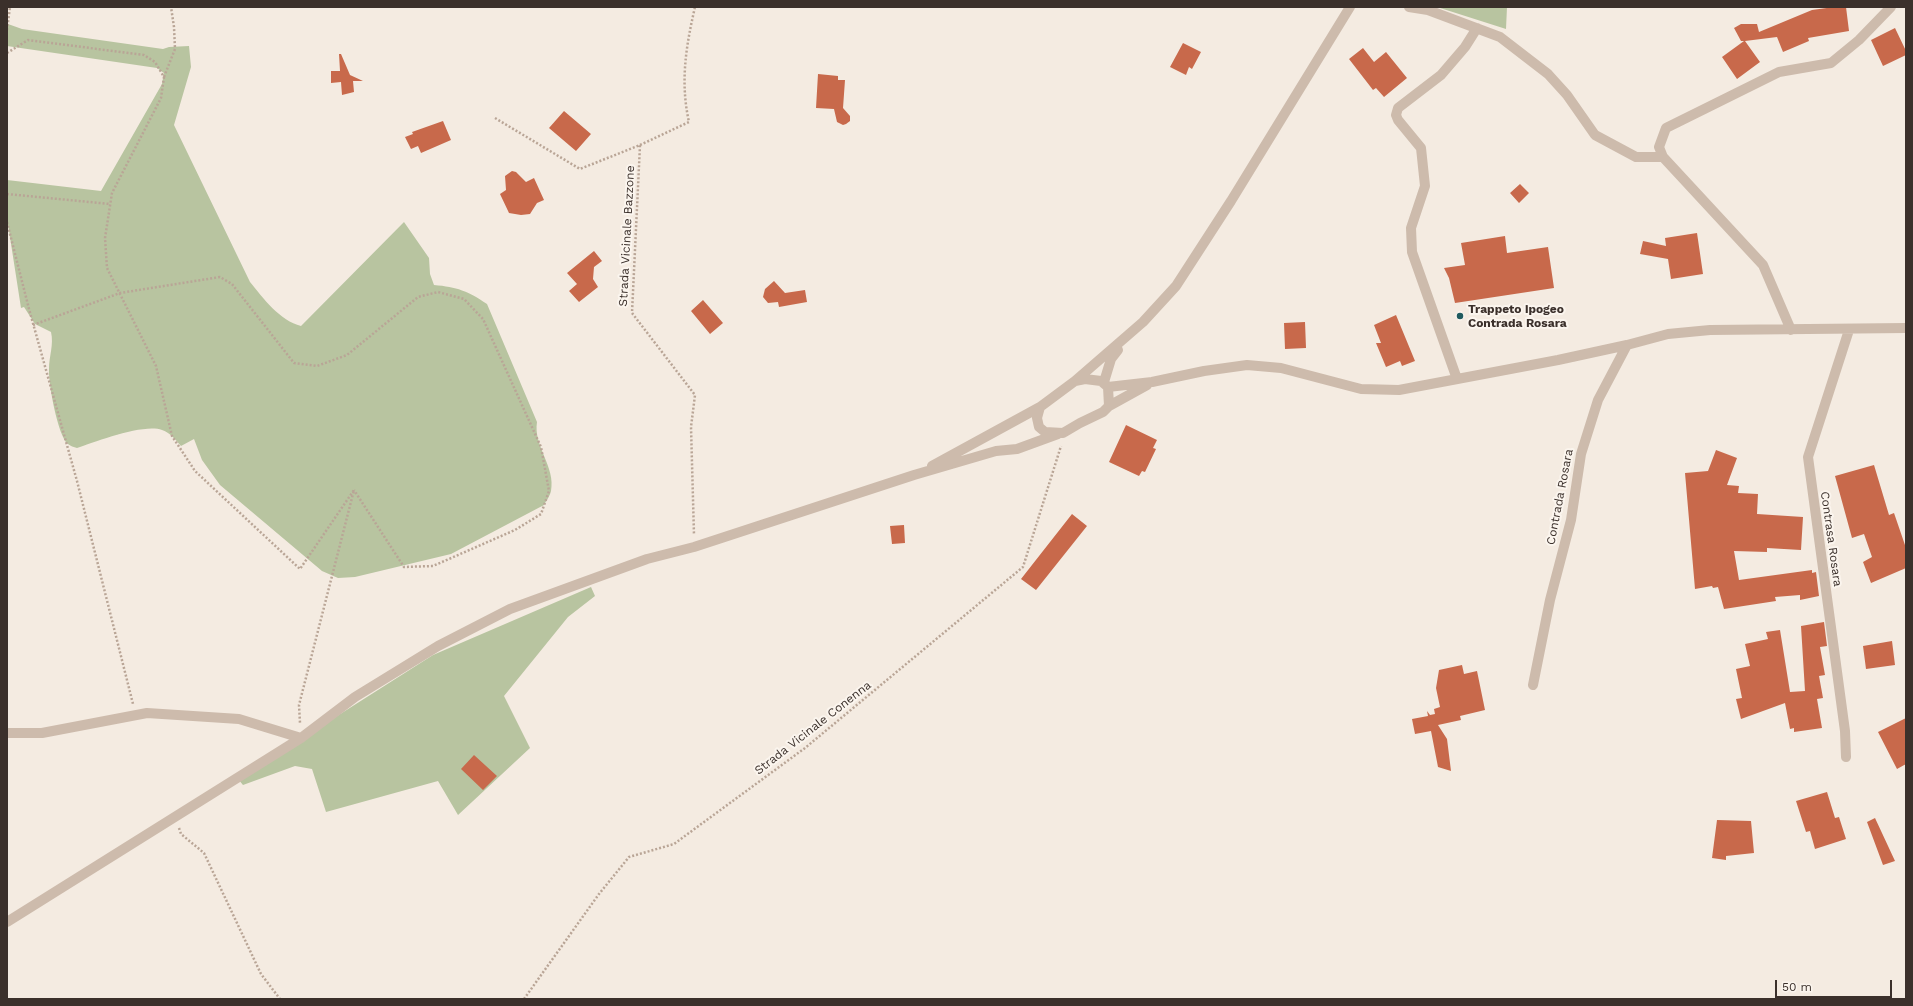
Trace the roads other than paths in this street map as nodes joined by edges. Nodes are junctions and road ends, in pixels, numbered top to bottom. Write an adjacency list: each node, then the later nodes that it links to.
1 (1350, 7): 9 (street)
2 (1409, 7): 4 (street)
3 (1891, 7): 5 (street)
4 (1477, 28): 5 (street); 11 (street)
5 (1663, 157): 7 (street)
6 (1906, 328): 8 (street)
7 (1791, 330): 8 (street); 10 (street)
8 (1849, 330): 22 (street, Contrasa Rosara)
9 (1128, 335): 12 (street); 14 (street)
10 (1627, 345): 11 (street); 19 (street, Contrada Rosara)
11 (1457, 379): 13 (street)
12 (1075, 381): 14 (street); 16 (street)
13 (1152, 382): 14 (street); 15 (street)
14 (1106, 385): 15 (street)
15 (1109, 406): 17 (street)
16 (1040, 407): 17 (street); 18 (street)
17 (1060, 434): 18 (street)
18 (914, 475): 21 (street)
19 (1533, 685)
20 (7, 733): 21 (street)
21 (301, 738): 23 (street)
22 (1846, 756)
23 (7, 922)

